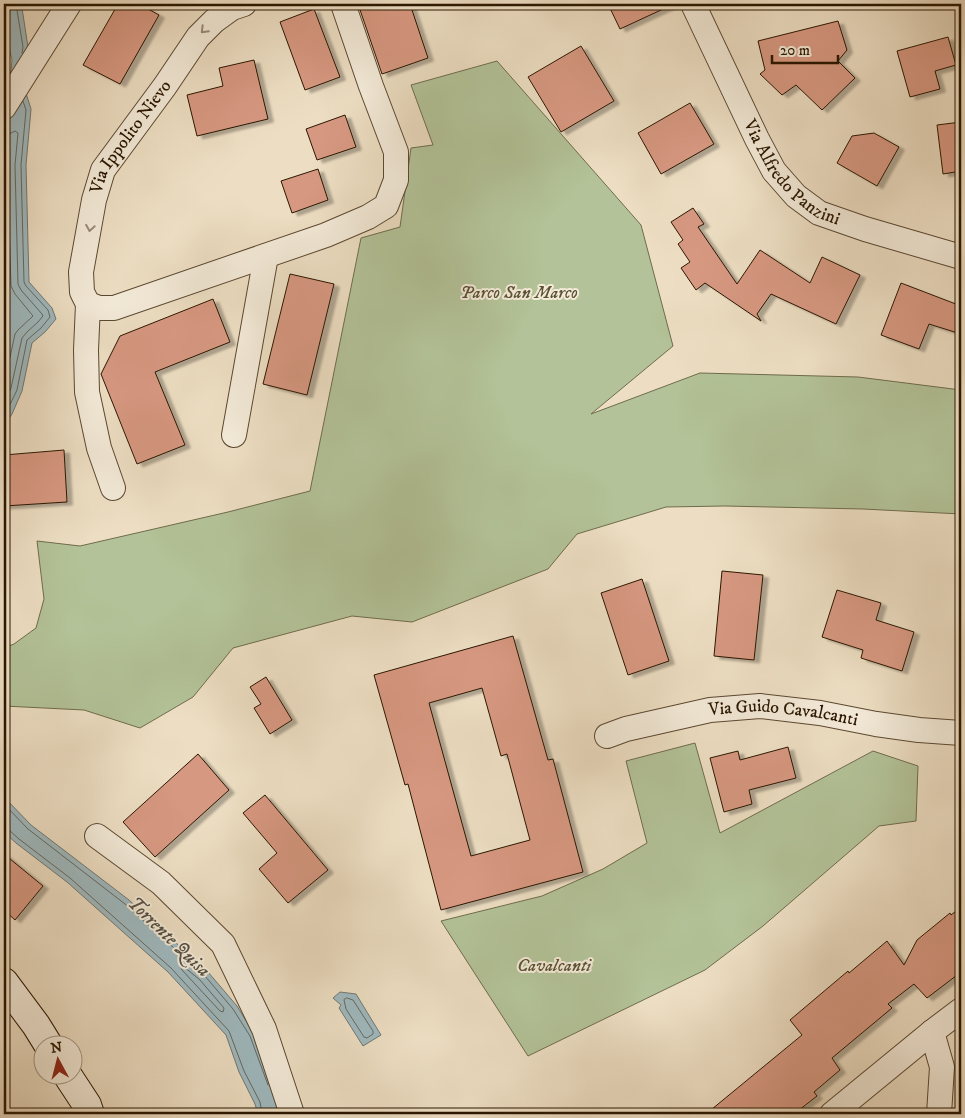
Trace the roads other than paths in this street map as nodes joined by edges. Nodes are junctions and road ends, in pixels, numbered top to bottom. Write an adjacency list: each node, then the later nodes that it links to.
1 (69, 4): 5 (street)
2 (244, 4): 8 (street, Via Ippolito Nievo, one-way to 8)
3 (342, 4): 6 (street)
4 (693, 4): 7 (street, Via Alfredo Panzini)
5 (4, 107)
6 (266, 256): 8 (street); 9 (street)
7 (961, 257)
8 (88, 304): 10 (street, Via Ippolito Nievo)
9 (234, 435)
10 (113, 488)
11 (961, 733): 12 (street, Via Guido Cavalcanti)
12 (607, 736)
13 (97, 836): 20 (street)
14 (4, 982): 17 (main road)
15 (961, 1010): 16 (street)
16 (932, 1032): 21 (street); 22 (street)
17 (42, 1035)
18 (74, 1086): 19 (main road)
19 (89, 1110)
20 (292, 1114)
21 (832, 1114)
22 (939, 1114)

